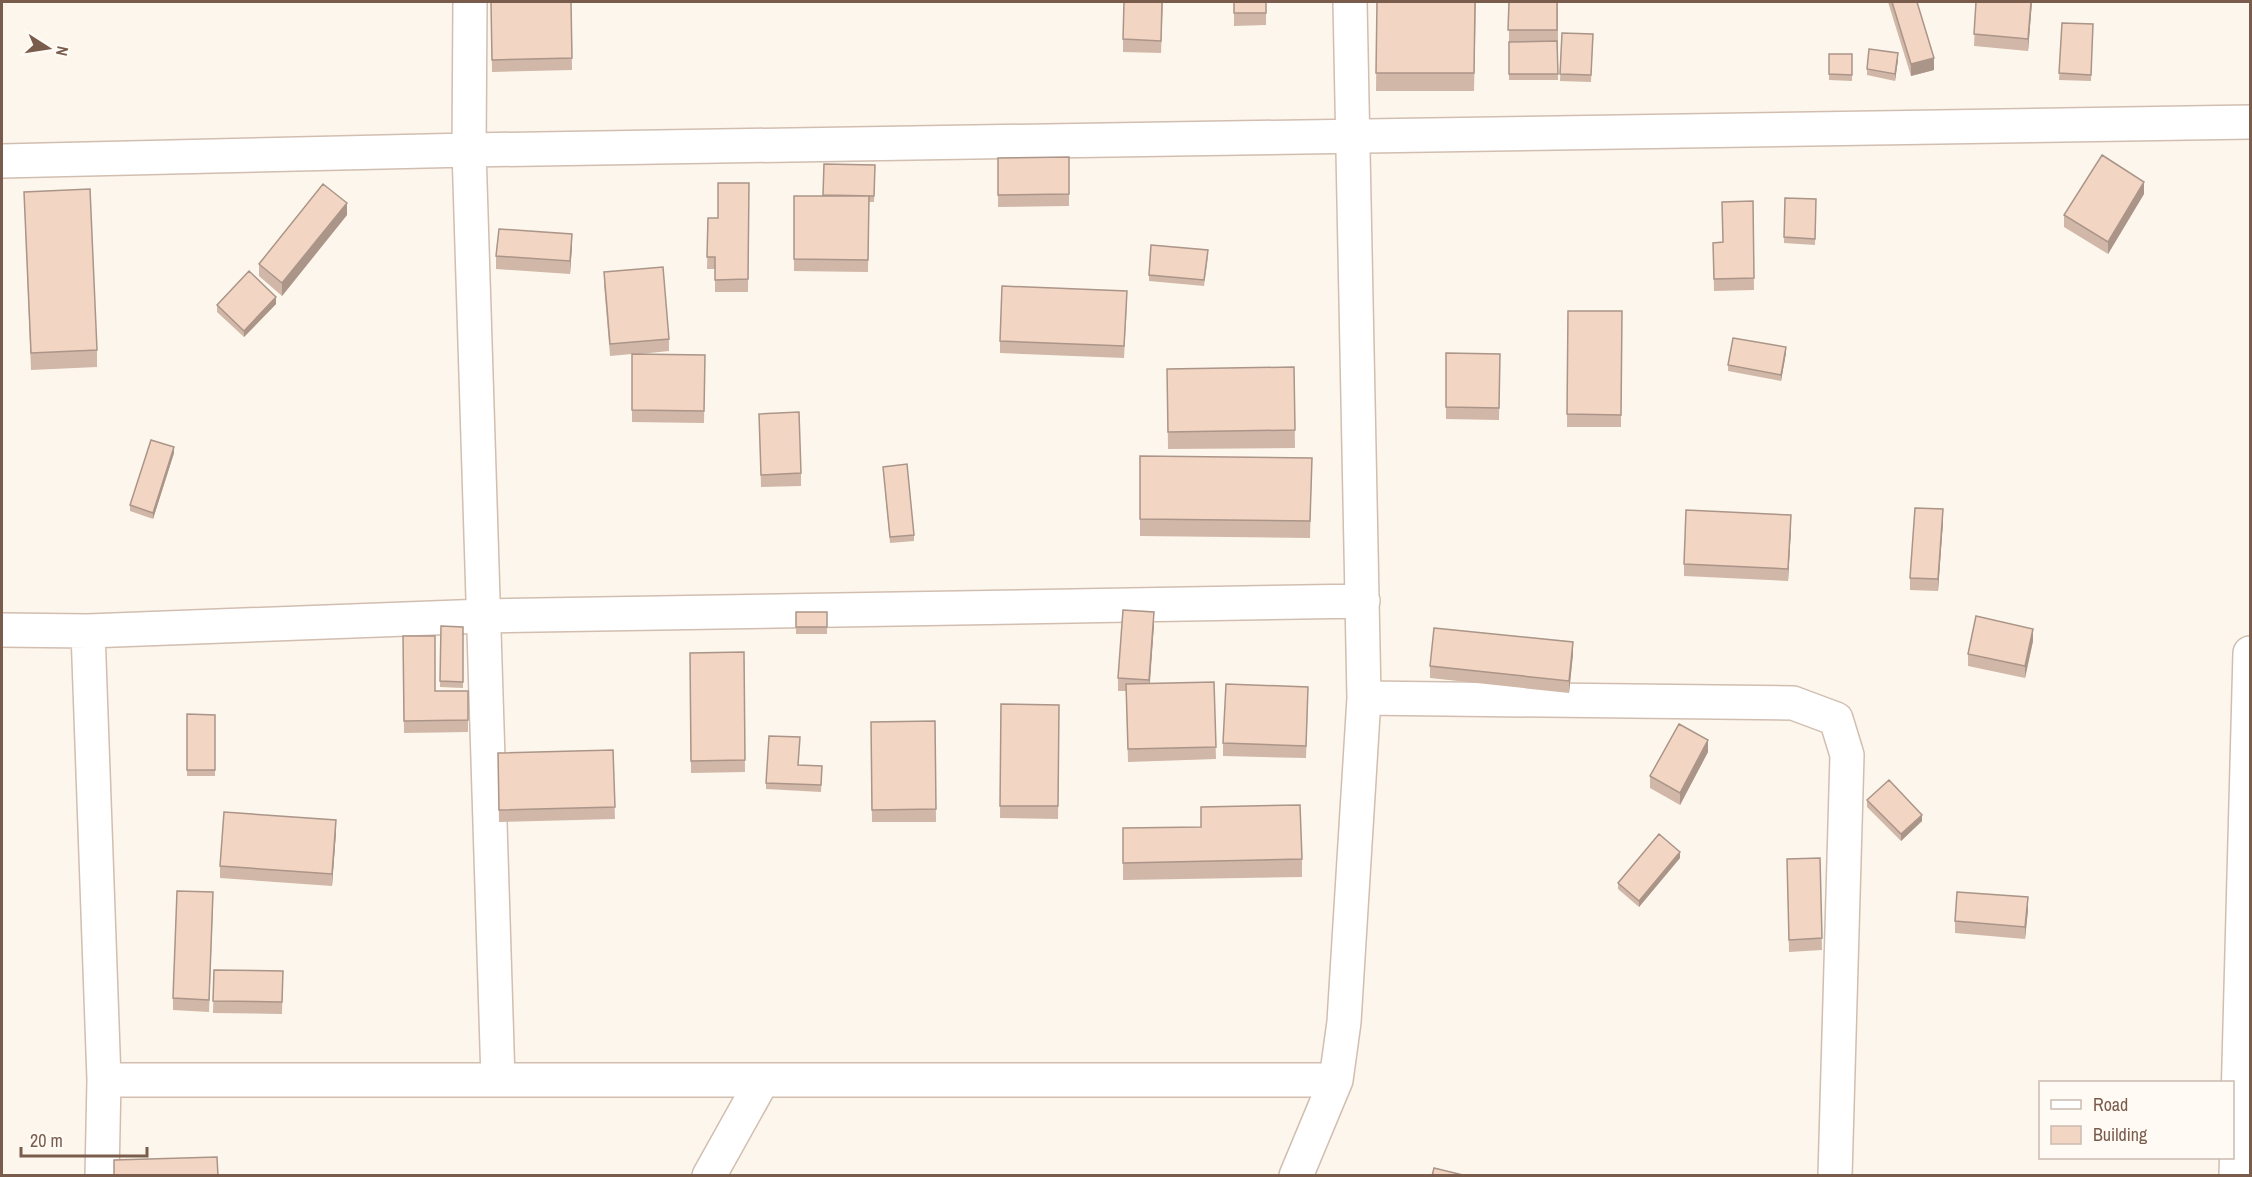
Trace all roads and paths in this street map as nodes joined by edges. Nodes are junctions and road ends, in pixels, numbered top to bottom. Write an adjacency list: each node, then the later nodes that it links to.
1 (470, 2): 5 (street)
2 (1350, 2): 4 (street)
3 (2250, 122): 4 (street)
4 (1351, 136): 5 (street); 7 (street)
5 (469, 150): 6 (street); 8 (street)
6 (2, 160)
7 (1363, 601): 8 (street); 12 (street)
8 (484, 616): 10 (street); 14 (street)
9 (2, 630): 10 (street)
10 (88, 631): 13 (street)
11 (2250, 653): 21 (street)
12 (1364, 698): 15 (street); 20 (street)
13 (104, 1080): 14 (street); 17 (street)
14 (498, 1080): 16 (street)
15 (1336, 1080): 16 (street); 19 (street)
16 (762, 1081): 18 (street)
17 (102, 1176)
18 (710, 1176)
19 (1296, 1176)
20 (1835, 1176)
21 (2236, 1176)

